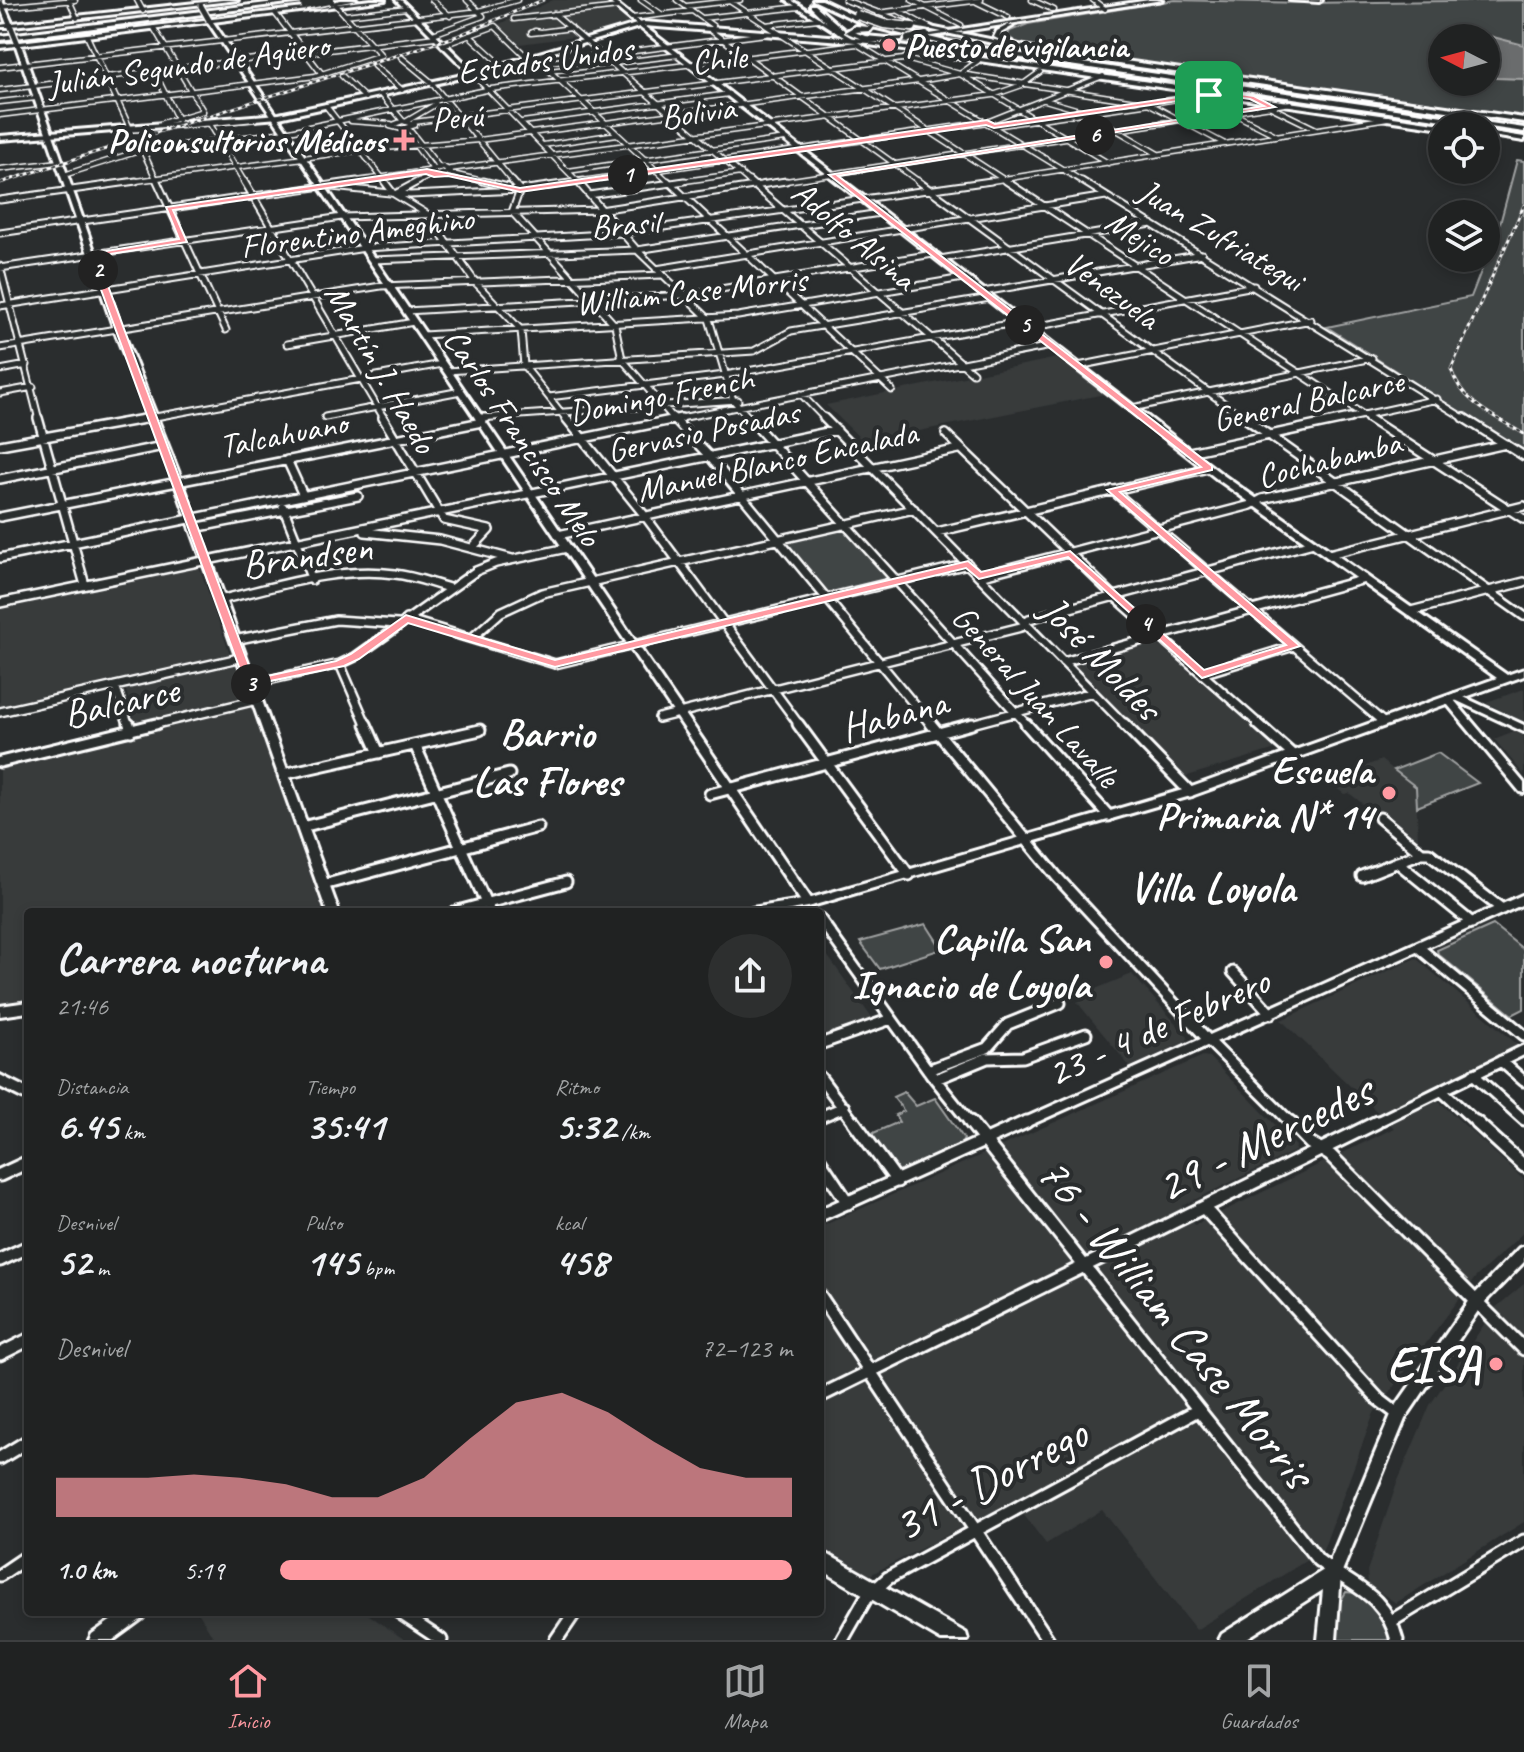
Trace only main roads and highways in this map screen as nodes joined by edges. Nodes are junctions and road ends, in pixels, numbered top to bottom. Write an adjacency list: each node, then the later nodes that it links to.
1 (269, 0): 20 (highway)
2 (290, 0): 24 (highway)
3 (354, 0): 17 (highway)
4 (807, 0): 21 (highway); 22 (highway)
5 (816, 0): 28 (highway)
6 (827, 0): 11 (highway); 23 (highway, bridge); 23 (highway)
7 (1159, 0): 14 (main road)
8 (1293, 0): 9 (main road)
9 (1319, 0)
10 (335, 2): 12 (highway, bridge); 17 (highway)
11 (847, 2): 23 (highway); 23 (highway)
12 (307, 3): 17 (highway)
13 (1100, 3): 14 (main road); 16 (main road); 16 (main road)
14 (1116, 3)
15 (189, 6): 20 (highway)
16 (1013, 19): 23 (main road); 23 (main road); 30 (main road)
17 (166, 21): 24 (highway); 26 (highway)
18 (194, 23): 26 (highway)
19 (640, 25): 27 (main road); 43 (main road); 45 (main road)
20 (22, 29): 24 (highway)
21 (873, 29): 25 (highway); 28 (highway)
22 (841, 32)
23 (926, 32): 25 (main road, bridge); 34 (highway)
24 (3, 34): 26 (highway)
25 (901, 39): 29 (main road); 29 (main road)
26 (15, 41)
27 (850, 42): 29 (main road); 29 (main road)
28 (938, 43): 33 (highway)
29 (871, 45)
30 (1017, 47)
31 (921, 52): 33 (highway)
32 (1099, 60): 34 (highway)
33 (1129, 73): 35 (highway)
34 (1214, 82): 36 (highway)
35 (1253, 94): 36 (highway); 37 (highway)
36 (1403, 111): 38 (highway); 39 (highway); 40 (highway)
37 (1384, 117)
38 (1428, 117)
39 (1507, 122)
40 (1524, 129)
41 (1500, 132): 42 (highway)
42 (1505, 133)
43 (0, 138)
44 (1524, 672): 45 (main road)
45 (1506, 679): 46 (main road)
46 (811, 907)
47 (24, 1008): 48 (main road)
48 (0, 1011)
49 (0, 1080): 50 (main road)
50 (24, 1094)
51 (824, 1561): 52 (main road)
52 (959, 1640)

